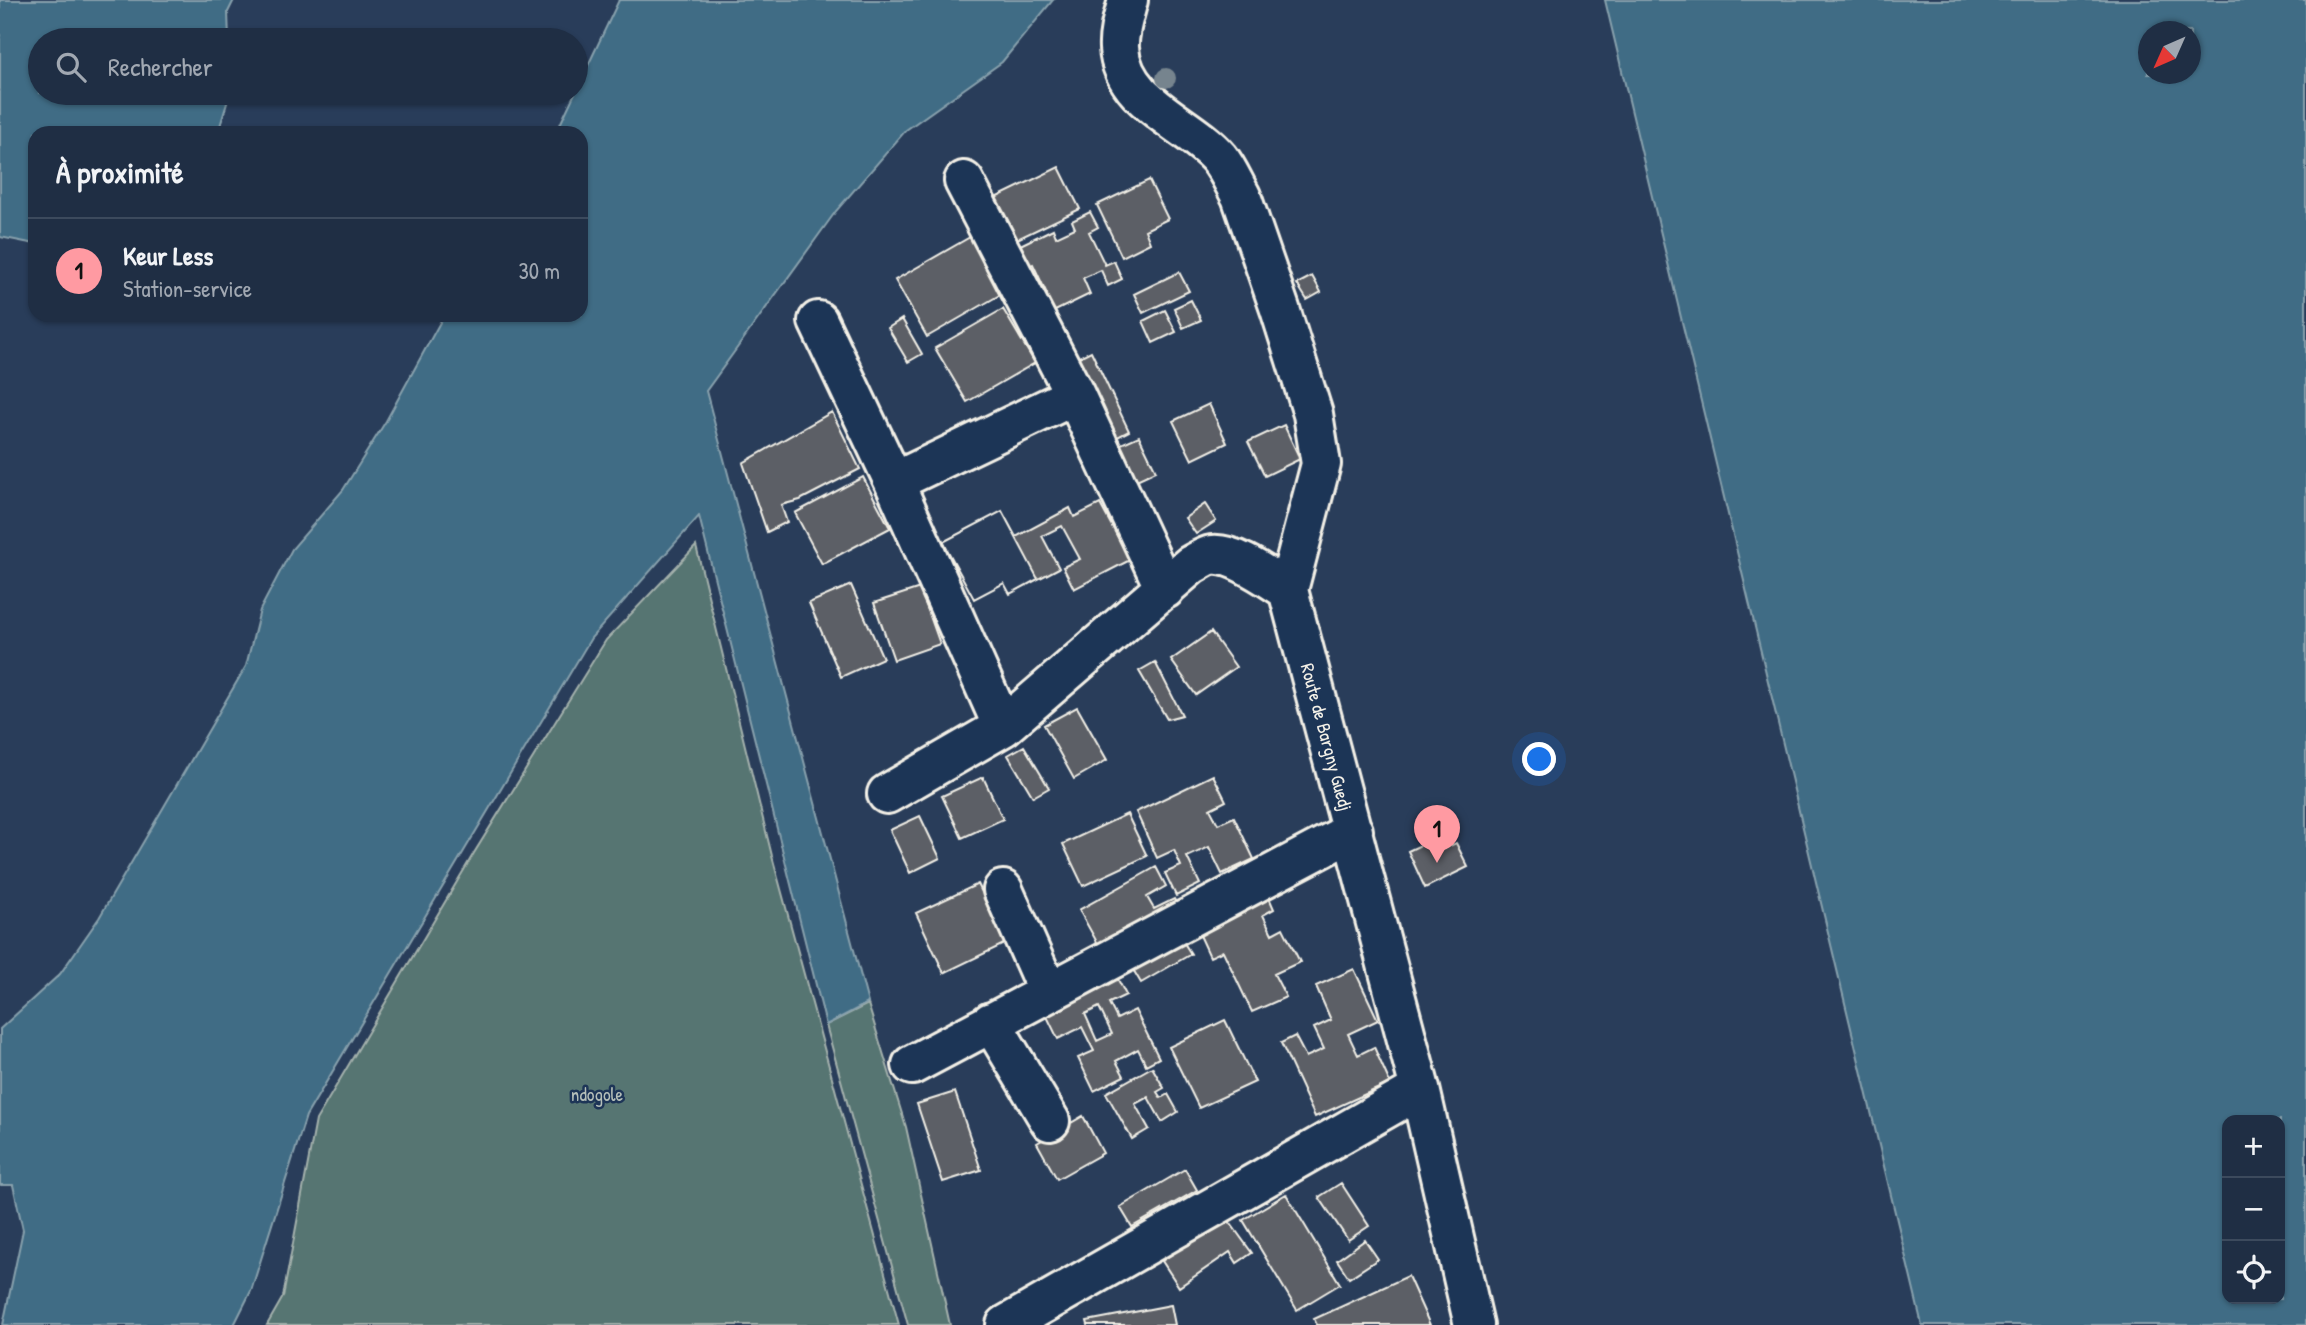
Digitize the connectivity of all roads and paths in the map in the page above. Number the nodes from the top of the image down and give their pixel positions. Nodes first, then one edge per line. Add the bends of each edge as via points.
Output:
1 (1128, 0) edge
2 (964, 181) dead end
3 (818, 321) dead end
4 (1075, 395) junction
5 (894, 482) junction
6 (1165, 589) junction
7 (1288, 590) junction
8 (1003, 727) junction
9 (887, 794) dead end
10 (1353, 831) junction
11 (1003, 890) dead end
12 (1048, 992) junction
13 (991, 1023) junction
14 (912, 1065) dead end
15 (1420, 1088) junction
16 (1050, 1121) dead end
17 (1006, 1325) edge
18 (1474, 1325) edge

1 - 7 street, Route de Bargny Guedj via 1120,30 1124,71 1150,103 1219,158 1241,196 1313,414 1321,464
2 - 4 street
3 - 5 street
4 - 5 street
4 - 6 street
5 - 8 street
6 - 7 street via 1191,565 1212,555 1250,566
6 - 8 street
7 - 10 street, Route de Bargny Guedj
8 - 9 street
10 - 12 street
10 - 15 street, Route de Bargny Guedj
11 - 12 street
12 - 13 street
13 - 14 street
13 - 16 street
15 - 17 street
15 - 18 street, Route de Bargny Guedj

